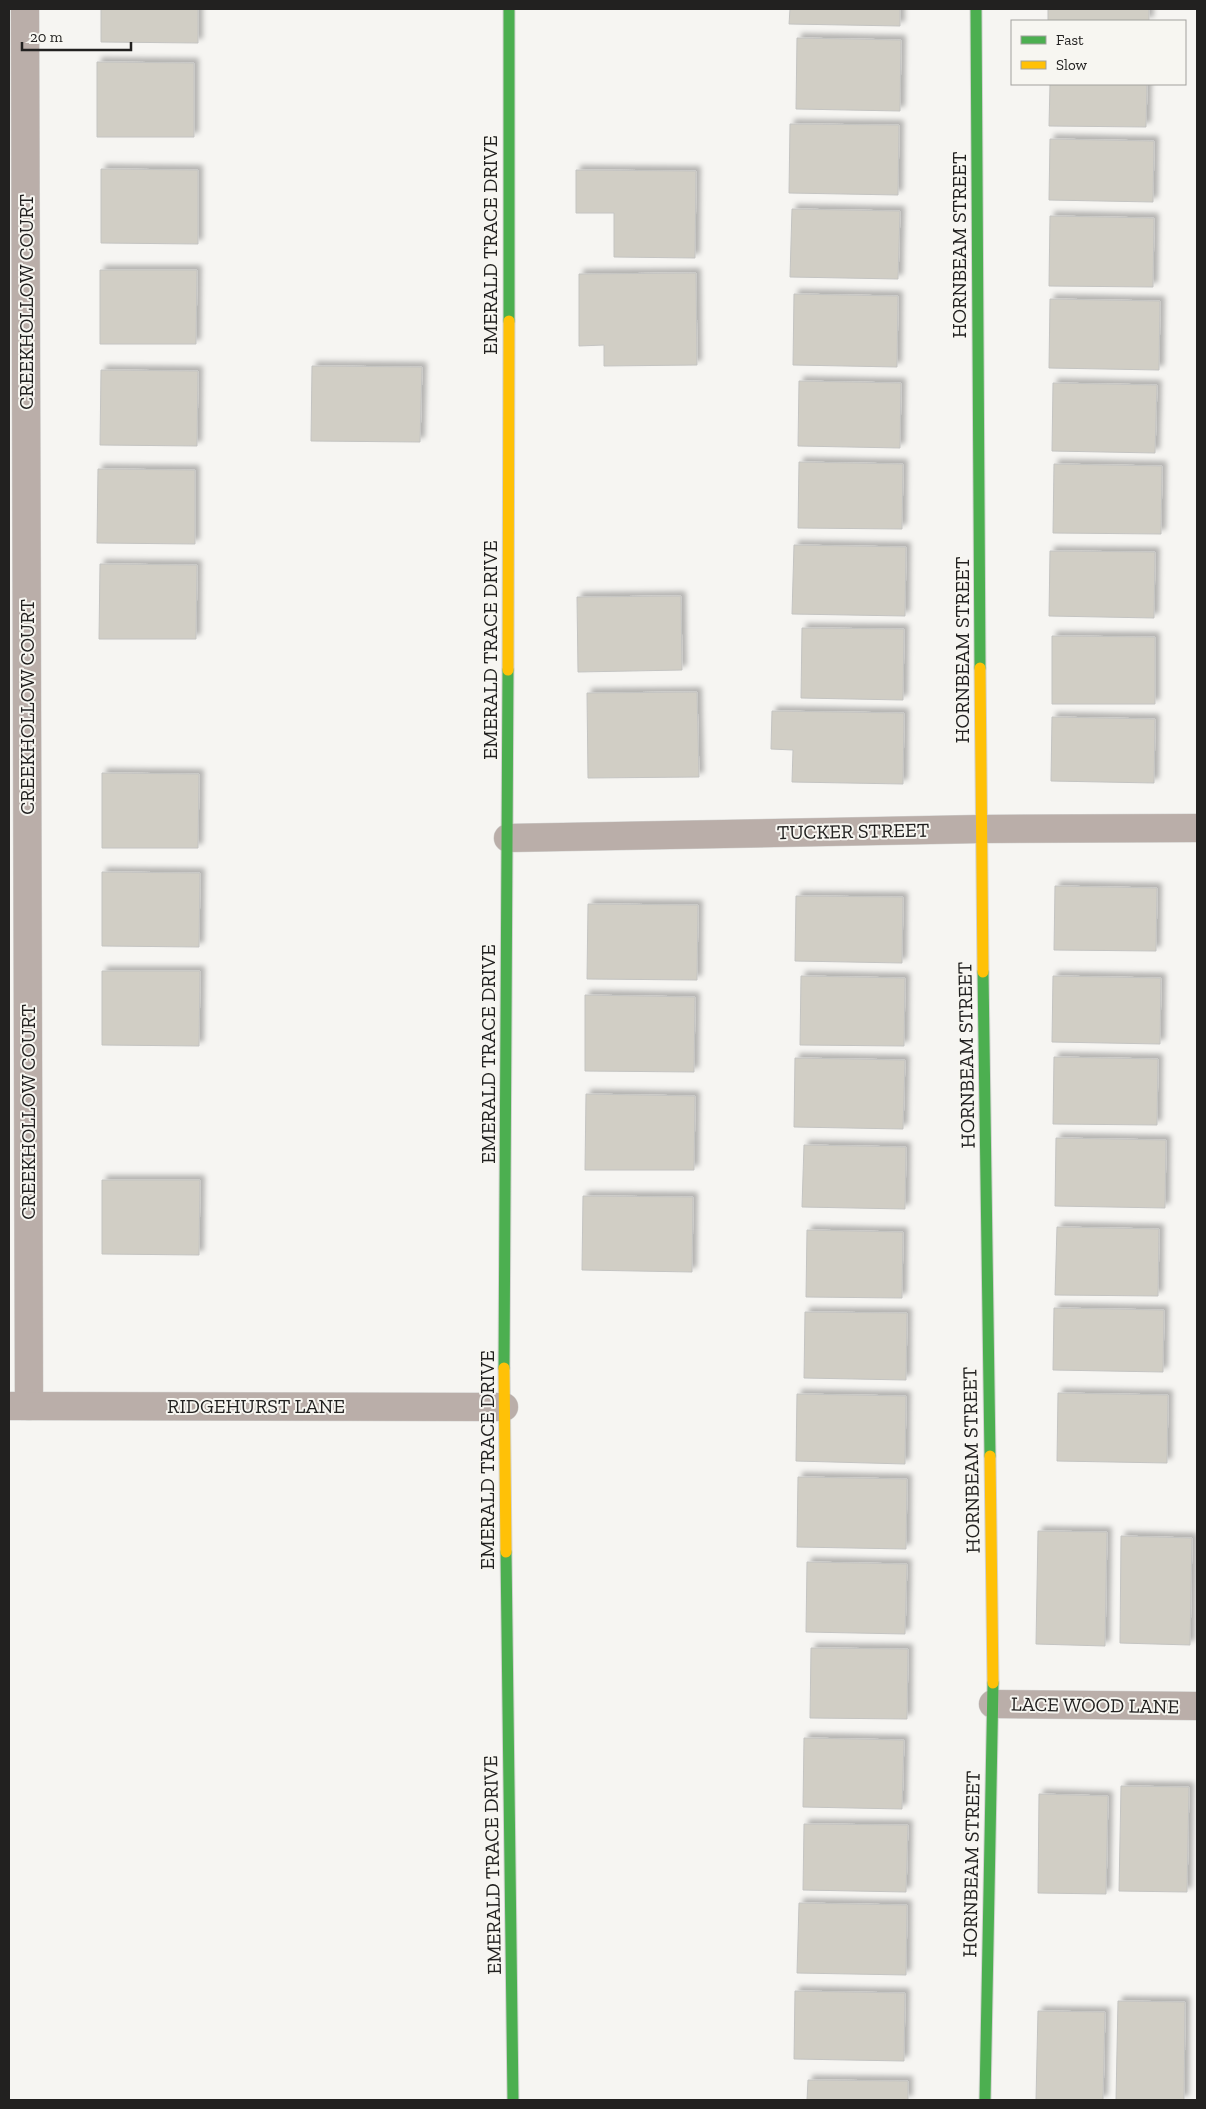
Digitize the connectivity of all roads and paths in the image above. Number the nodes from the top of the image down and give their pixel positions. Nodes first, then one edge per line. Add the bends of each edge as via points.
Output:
1 (25, 9) edge
2 (509, 9) edge
3 (976, 9) edge
4 (1197, 828) edge
5 (981, 829) junction
6 (508, 838) junction
7 (19, 1406) edge
8 (504, 1407) junction
9 (993, 1704) junction
10 (1197, 1706) edge
11 (514, 2100) edge
12 (985, 2100) edge

1 - 7 street, CREEKHOLLOW COURT
2 - 6 street, EMERALD TRACE DRIVE
3 - 5 street, HORNBEAM STREET
4 - 5 street, TUCKER STREET
5 - 6 street, TUCKER STREET
5 - 9 street, HORNBEAM STREET
6 - 8 street, EMERALD TRACE DRIVE
7 - 8 street, RIDGEHURST LANE
8 - 11 street, EMERALD TRACE DRIVE
9 - 10 street, LACE WOOD LANE
9 - 12 street, HORNBEAM STREET

